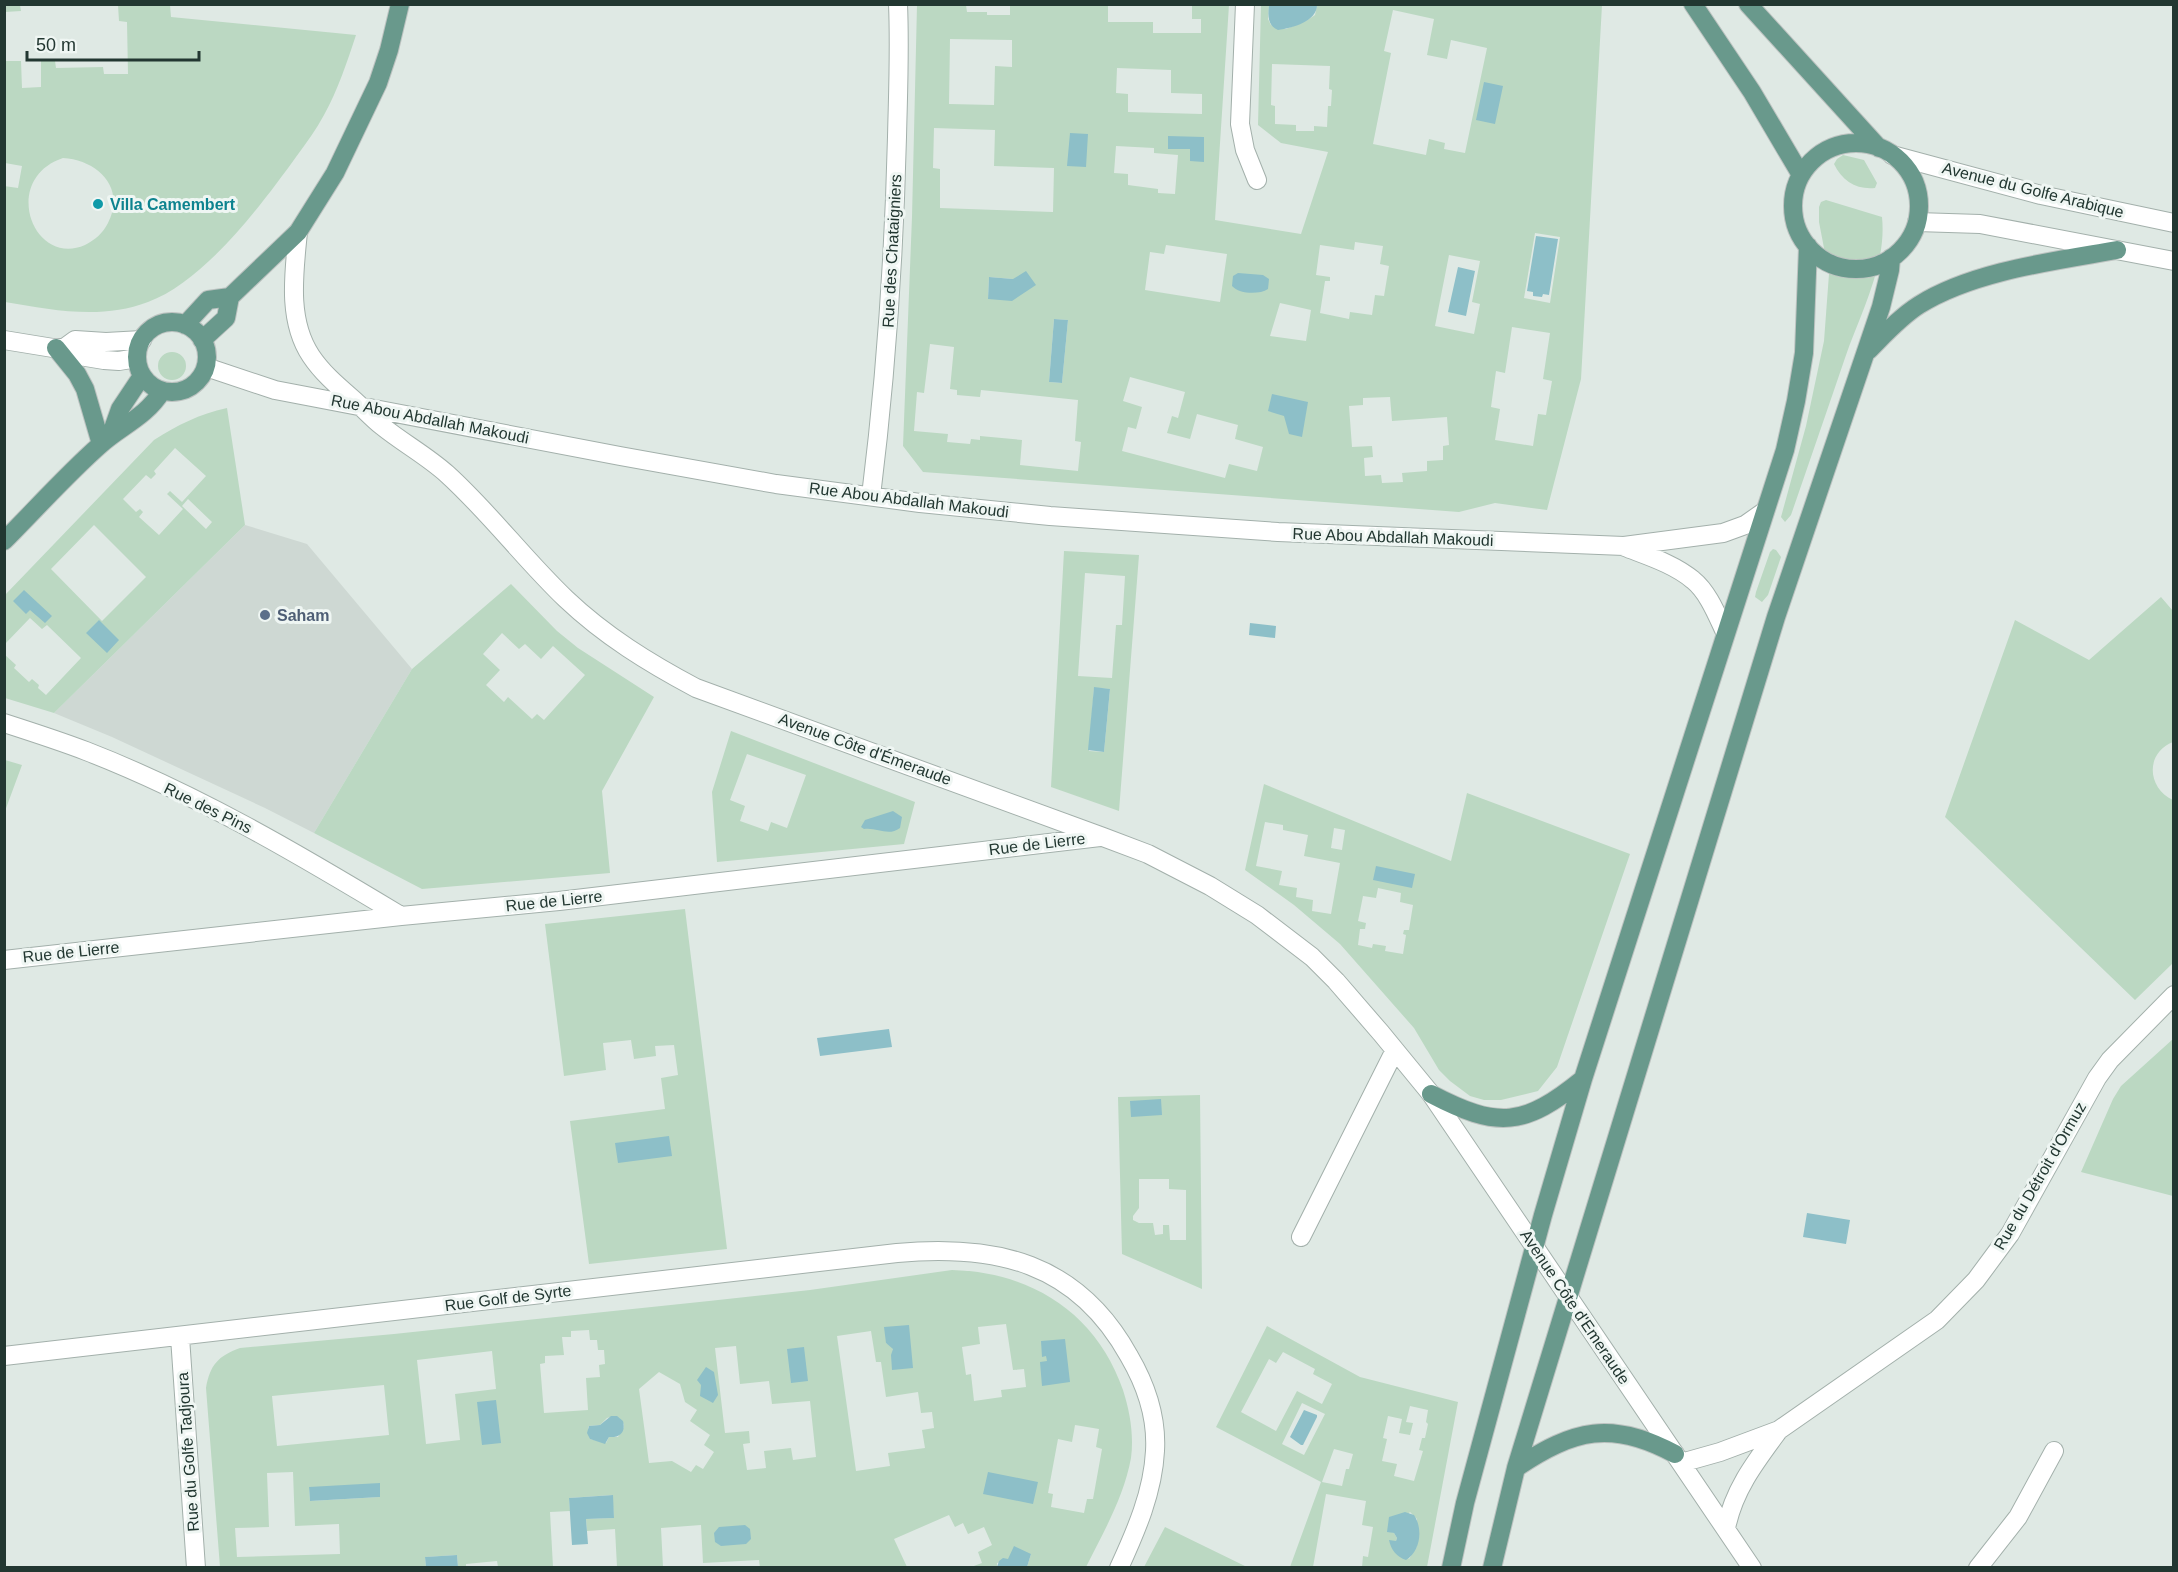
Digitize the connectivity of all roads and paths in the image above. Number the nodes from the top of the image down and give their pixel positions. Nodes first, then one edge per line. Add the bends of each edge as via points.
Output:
1 (400, 4) edge
2 (898, 4) edge
3 (1245, 4) edge
4 (1693, 4) edge
5 (1748, 4) edge
6 (1886, 151) junction
7 (1801, 175) junction
8 (1257, 180) dead end
9 (1917, 222) junction
10 (2174, 223) edge
11 (298, 232) junction
12 (1808, 246) junction
13 (2116, 250) junction
14 (1891, 258) junction
15 (2174, 261) edge
16 (230, 297) junction
17 (185, 325) junction
18 (4, 340) edge
19 (141, 340) junction
20 (202, 340) junction
21 (60, 348) junction
22 (1864, 354) junction
23 (140, 367) junction
24 (206, 367) junction
25 (162, 391) junction
26 (361, 406) junction
27 (105, 441) junction
28 (871, 496) junction
29 (1765, 511) junction
30 (4, 541) edge
31 (1624, 546) junction
32 (1725, 632) junction
33 (4, 723) edge
34 (1103, 837) junction
35 (401, 916) junction
36 (4, 960) edge
37 (2174, 995) edge
38 (1395, 1050) junction
39 (1583, 1079) junction
40 (1431, 1094) junction
41 (1301, 1237) dead end
42 (1534, 1249) junction
43 (1568, 1299) junction
44 (180, 1337) junction
45 (4, 1356) edge
46 (1779, 1430) junction
47 (2055, 1450) dead end
48 (1678, 1458) junction
49 (1516, 1468) junction
50 (1726, 1528) junction
51 (196, 1568) edge
52 (1119, 1568) edge
53 (1451, 1568) edge
54 (1492, 1568) edge
55 (1752, 1568) edge
56 (1978, 1568) edge

1 - 11 main road via 378,83 335,173
2 - 28 street, Rue des Chataigniers via 892,281
3 - 8 street via 1240,124
4 - 7 main road
5 - 6 main road
6 - 7 main road via 1849,143 1821,153
6 - 9 main road via 1904,165 1912,178 1917,192
6 - 10 street, Avenue du Golfe Arabique via 2041,195
7 - 12 main road via 1793,204 1800,234
9 - 13 street via 1980,224
9 - 14 main road via 1907,242
11 - 16 main road
11 - 26 street, Avenue Côte d'Émeraude via 294,297 299,332 328,378
12 - 14 main road via 1826,260 1848,268 1870,266
12 - 29 main road via 1804,353 1798,392
13 - 15 street
13 - 22 main road via 2004,272 1950,290 1919,305
14 - 22 main road via 1881,307
16 - 17 main road via 208,300
16 - 20 main road via 226,318
17 - 19 main road via 165,323
17 - 20 main road
18 - 21 street
19 - 21 street via 75,340
19 - 23 main road
20 - 24 main road via 207,351
21 - 23 street via 80,356
21 - 27 main road via 85,389
22 - 43 main road via 1776,617
23 - 25 main road via 147,383
23 - 27 main road
24 - 25 main road via 202,377 184,391
24 - 26 street, Rue Abou Abdallah Makoudi via 275,390
25 - 27 main road via 142,415
26 - 28 street, Rue Abou Abdallah Makoudi via 776,484
26 - 34 street, Avenue Côte d'Émeraude via 460,486 585,616 645,660 696,688
27 - 30 main road
28 - 31 street, Rue Abou Abdallah Makoudi via 1109,521
29 - 31 street, Rue Abou Abdallah Makoudi via 1745,525 1723,533
29 - 32 main road
31 - 32 street, Rue Abou Abdallah Makoudi via 1694,580
32 - 39 main road
33 - 35 street, Rue des Pins via 88,752 189,798 294,852
34 - 35 street, Rue de Lierre
34 - 38 street, Avenue Côte d'Émeraude via 1183,871 1282,932 1336,981
35 - 36 street, Rue de Lierre
37 - 46 street, Rue du Détroit d'Ormuz via 2097,1078 2010,1234 1957,1302 1917,1336
38 - 40 street, Avenue Côte d'Emeraude
38 - 41 street
39 - 40 main road via 1542,1109 1515,1117 1481,1116
39 - 42 main road
40 - 42 street, Avenue Côte d'Emeraude
42 - 43 street, Avenue Côte d'Emeraude
42 - 53 main road
43 - 48 street, Avenue Côte d'Emeraude
43 - 49 main road
44 - 45 street, Rue Golf de Syrte
44 - 51 street, Rue du Golfe Tadjoura
44 - 52 street, Rue Golf de Syrte via 897,1253 951,1250 1012,1258 1060,1279 1096,1311 1121,1342 1147,1394 1154,1427 1154,1466 1143,1512
46 - 48 street, Rue du Détroit d'Ormuz via 1720,1452
46 - 50 street, Rue du Détroit d'Ormuz via 1744,1479
47 - 56 street via 2018,1517
48 - 49 main road via 1640,1439 1595,1433 1556,1443
48 - 50 street, Avenue Côte d'Emeraude
49 - 54 main road
50 - 55 street, Avenue Côte d'Emeraude

